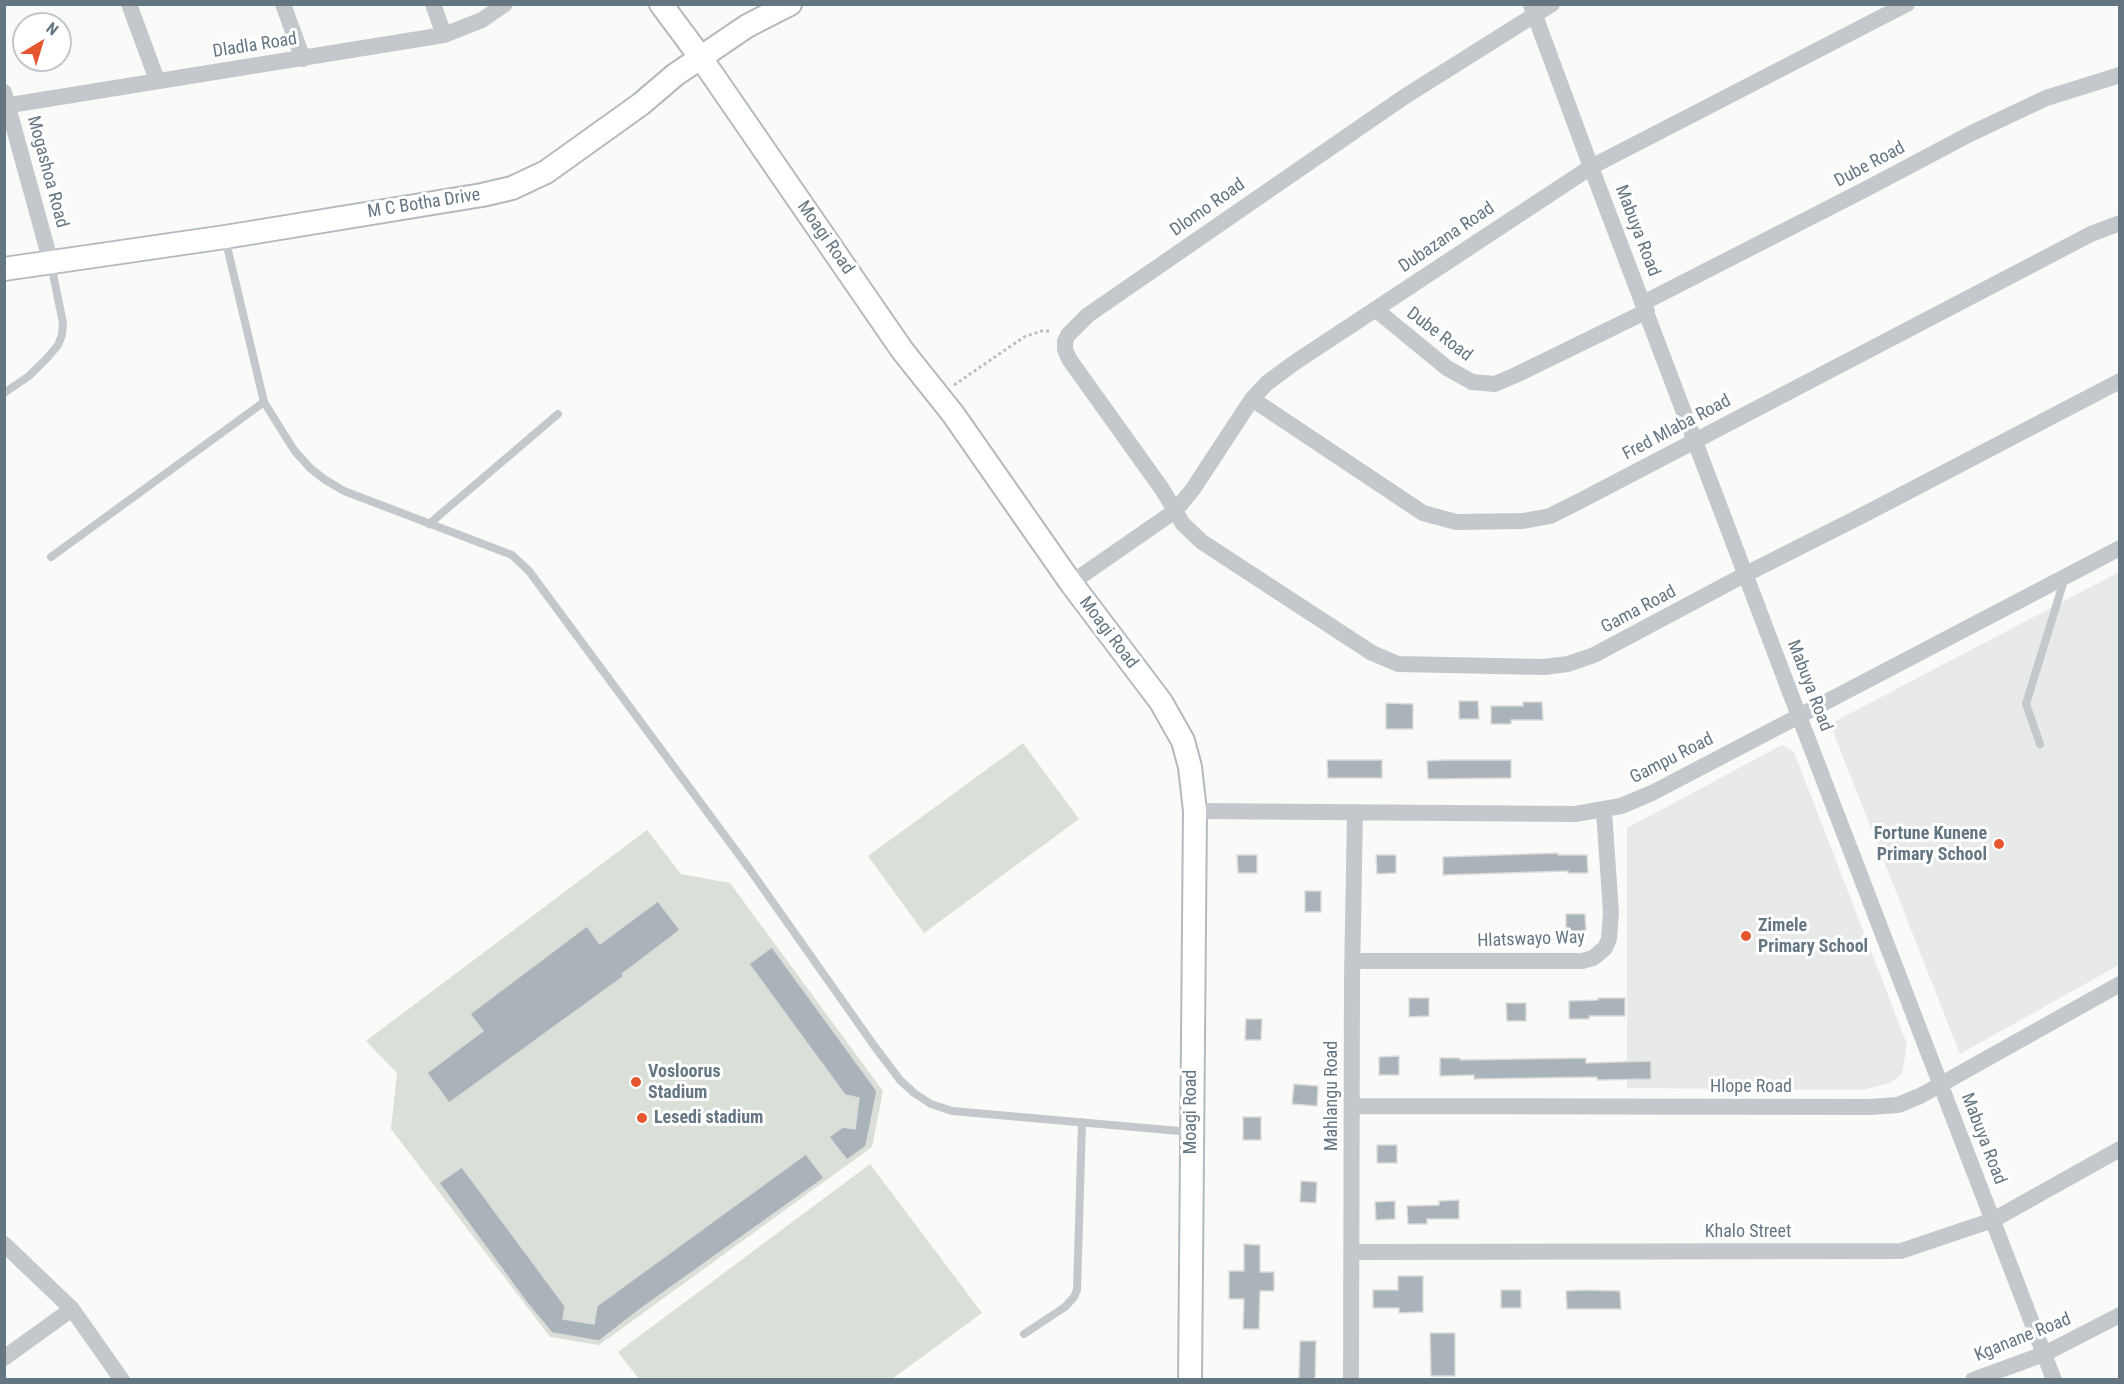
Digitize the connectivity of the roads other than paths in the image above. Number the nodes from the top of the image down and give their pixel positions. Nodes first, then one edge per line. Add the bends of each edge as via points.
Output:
1 (129, 4) edge
2 (283, 4) edge
3 (433, 4) edge
4 (506, 4) edge
5 (661, 4) edge
6 (790, 4) edge
7 (1552, 4) edge
8 (1907, 4) edge
9 (1533, 9) edge
10 (444, 35) junction
11 (701, 58) junction
12 (303, 59) junction
13 (2120, 75) edge
14 (157, 80) junction
15 (6, 101) edge
16 (1591, 167) junction
17 (2120, 223) edge
18 (225, 237) junction
19 (51, 263) junction
20 (4, 269) edge
21 (1645, 307) junction
22 (1375, 309) junction
23 (2120, 381) edge
24 (4, 393) edge
25 (1252, 399) junction
26 (264, 402) junction
27 (558, 414) dead end
28 (1696, 440) junction
29 (1175, 511) junction
30 (429, 524) junction
31 (2120, 548) edge
32 (51, 557) dead end
33 (1746, 574) junction
34 (2065, 576) junction
35 (1071, 583) junction
36 (1799, 716) junction
37 (2040, 744) dead end
38 (1604, 811) junction
39 (1195, 812) junction
40 (1355, 812) junction
41 (1352, 961) junction
42 (2120, 984) edge
43 (1941, 1084) junction
44 (1352, 1106) junction
45 (1082, 1122) junction
46 (1191, 1132) junction
47 (2120, 1149) edge
48 (1993, 1220) junction
49 (4, 1244) edge
50 (1352, 1252) junction
51 (72, 1309) junction
52 (2120, 1315) edge
53 (1024, 1334) dead end
54 (2044, 1354) junction
55 (4, 1358) edge
56 (122, 1380) edge
57 (1190, 1380) edge
58 (1351, 1380) edge
59 (1972, 1380) edge
60 (2054, 1380) edge

1 - 14 street
2 - 12 street
3 - 10 street
4 - 10 street, Dladla Road via 482,20
5 - 11 street, Moagi Road
6 - 11 street, M C Botha Drive via 747,26
7 - 9 street, Dlomo Road
8 - 16 street, Dubazana Road
9 - 16 street, Mabuya Road
9 - 29 street, Dlomo Road via 1073,329 1065,341 1069,359
10 - 12 street, Dladla Road
11 - 18 street, M C Botha Drive via 527,182 482,195
11 - 35 street, Moagi Road via 902,350 953,414
12 - 14 street, Dladla Road
13 - 21 street, Dube Road via 2066,90 1970,134
14 - 15 street, Dladla Road
15 - 19 street, Mogashoa Road
16 - 21 street, Mabuya Road
16 - 22 street, Dubazana Road
17 - 28 street, Fred Mlaba Road via 2091,234
18 - 19 street, M C Botha Drive
18 - 26 lane
19 - 20 street, M C Botha Drive
19 - 24 lane via 62,335 53,351 29,376
21 - 22 street, Dube Road via 1494,384 1472,382 1447,368
21 - 28 street, Mabuya Road
22 - 25 street, Dubazana Road via 1272,379
23 - 33 street, Gama Road
25 - 28 street, Fred Mlaba Road via 1423,513 1456,522 1523,521 1550,516
25 - 29 street, Dubazana Road
26 - 30 lane via 294,450 324,479 344,491
26 - 32 lane
27 - 30 lane
28 - 33 street, Mabuya Road
29 - 33 street, Gama Road via 1202,542 1372,653 1408,666 1544,666 1575,662 1605,650
29 - 35 street, Dubazana Road
30 - 45 lane via 512,555 529,571 748,867 875,1047 914,1093 952,1111
31 - 34 street, Gampu Road
33 - 36 street, Mabuya Road
34 - 36 street, Gampu Road
34 - 37 lane via 2026,704
35 - 39 street, Moagi Road via 1161,702 1179,732 1190,767
36 - 38 street, Gampu Road via 1652,793
36 - 43 street, Mabuya Road
38 - 40 street, Gampu Road
38 - 41 street, Hlatswayo Way via 1611,913 1609,939 1593,958
39 - 40 street, Gampu Road
39 - 46 street, Moagi Road
40 - 41 street, Mahlangu Road
41 - 44 street, Mahlangu Road
42 - 43 street, Hlope Road
43 - 44 street, Hlope Road via 1909,1101 1887,1107
43 - 48 street, Mabuya Road
44 - 50 street, Mahlangu Road
45 - 46 lane
45 - 53 lane via 1077,1290 1065,1307
46 - 57 street, Moagi Road
47 - 48 street, Khalo Street
48 - 50 street, Khalo Street via 1893,1251
48 - 54 street, Mabuya Road
49 - 51 street
50 - 58 street, Mahlangu Road
51 - 55 street
51 - 56 street
52 - 54 street, Kganane Road
54 - 59 street, Kganane Road
54 - 60 street, Mabuya Road

